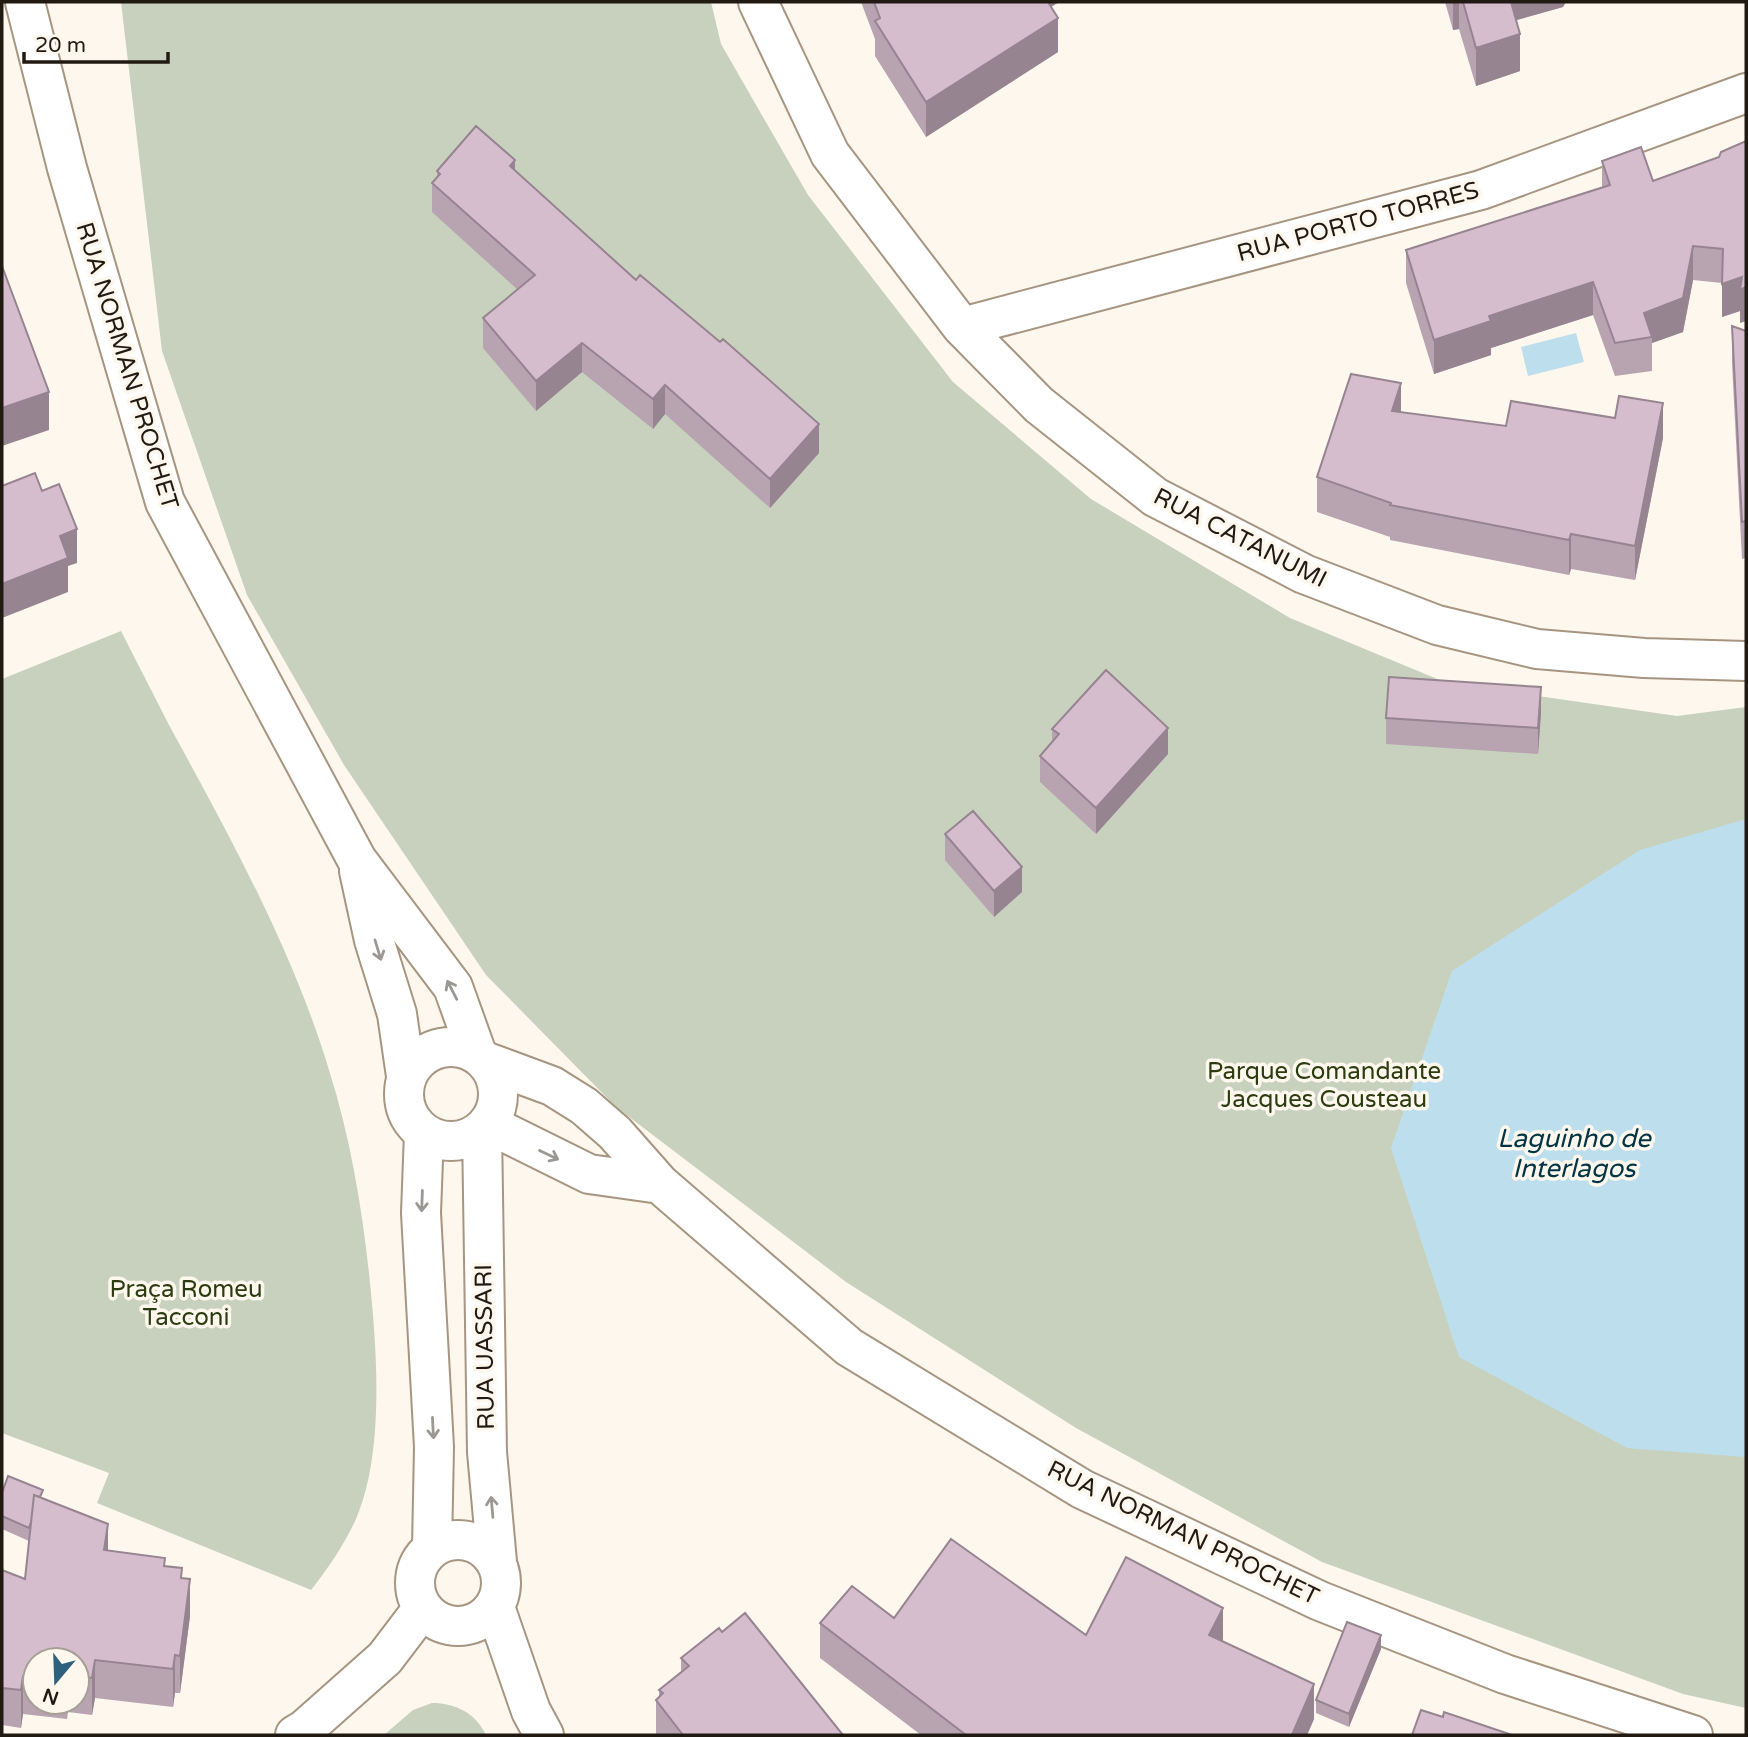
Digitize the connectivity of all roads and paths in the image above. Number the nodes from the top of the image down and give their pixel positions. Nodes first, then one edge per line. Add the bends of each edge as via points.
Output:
1 (758, 2) edge
2 (24, 3) edge
3 (1746, 93) edge
4 (962, 327) junction
5 (1746, 661) edge
6 (357, 860) junction
7 (482, 1058) junction
8 (406, 1076) junction
9 (485, 1127) junction
10 (424, 1133) junction
11 (660, 1184) junction
12 (432, 1548) junction
13 (497, 1562) junction
14 (495, 1606) junction
15 (423, 1608) junction
16 (295, 1735) edge
17 (544, 1735) edge
18 (1693, 1735) edge

1 - 4 street, RUA CATANUMI via 830,154
2 - 6 street, RUA NORMAN PROCHET via 165,502
3 - 4 street, RUA PORTO TORRES via 1481,190
4 - 5 street, RUA CATANUMI via 1039,405 1155,497 1304,574 1437,625 1537,649 1644,659
7 -> 6 street, RUA NORMAN PROCHET via 453,987
6 -> 8 street, RUA NORMAN PROCHET via 374,940 397,1014
7 - 8 street via 457,1047 436,1048 418,1059
7 - 9 street via 498,1082 498,1105
7 - 11 street, RUA NORMAN PROCHET via 552,1086 584,1106
8 - 10 street via 404,1097 410,1118
9 - 10 street via 464,1140 444,1142
9 -> 11 street via 589,1174
13 -> 9 street, RUA UASSARI via 487,1452
10 -> 12 street via 421,1213 434,1447
11 - 18 street, RUA NORMAN PROCHET via 849,1347 1083,1489 1320,1601 1505,1674
12 - 13 street via 455,1539 479,1545
12 - 15 street via 418,1566 415,1587
13 - 14 street via 502,1584
14 - 15 street via 479,1621 459,1626 438,1621
14 - 17 street via 531,1711
15 - 16 street via 385,1658

